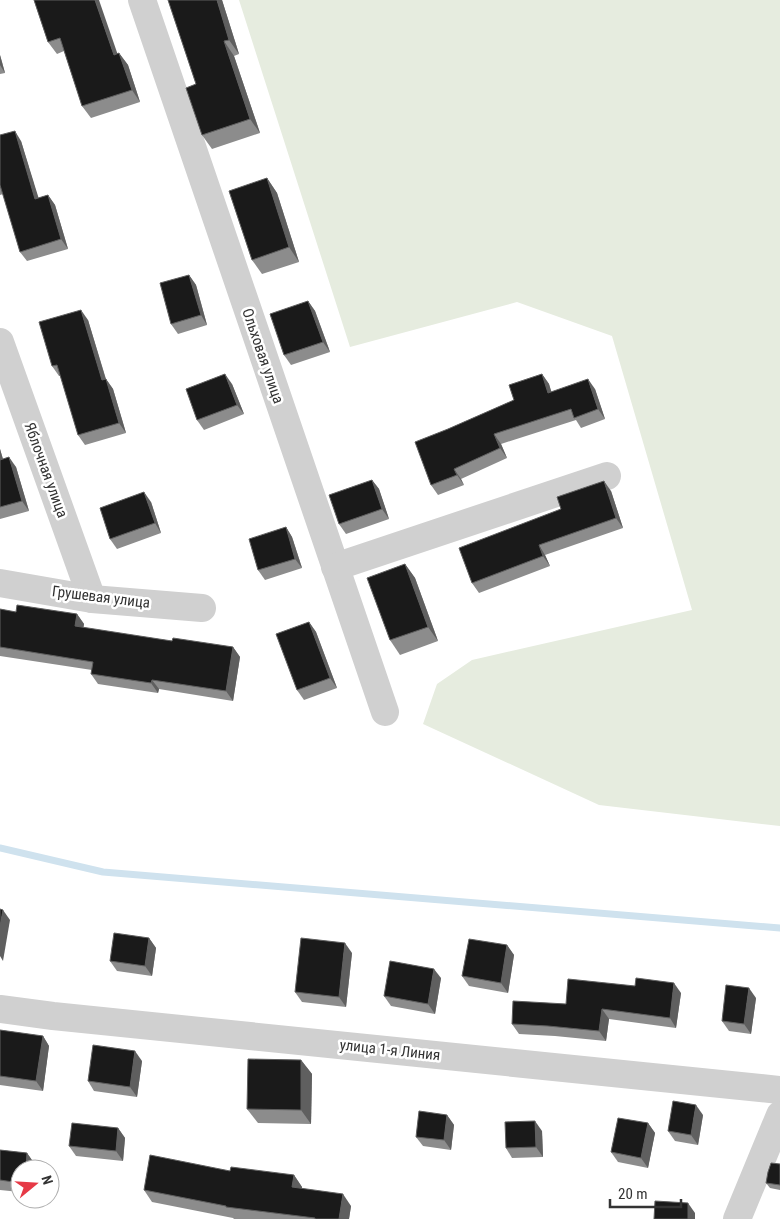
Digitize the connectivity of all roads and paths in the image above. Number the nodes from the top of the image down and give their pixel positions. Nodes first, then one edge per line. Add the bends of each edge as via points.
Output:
1 (142, 0) edge
2 (0, 342) edge
3 (607, 476) dead end
4 (335, 567) junction
5 (0, 583) edge
6 (92, 599) junction
7 (202, 608) dead end
8 (385, 712) dead end
9 (0, 1009) edge
10 (780, 1090) edge
11 (780, 1115) edge
12 (737, 1219) edge

1 - 4 street, Ольховая улица
2 - 6 street, Яблочная улица
3 - 4 street
4 - 8 street, Ольховая улица
5 - 6 street, Грушевая улица
6 - 7 street, Грушевая улица
9 - 10 street, улица 1-я Линия
11 - 12 street

